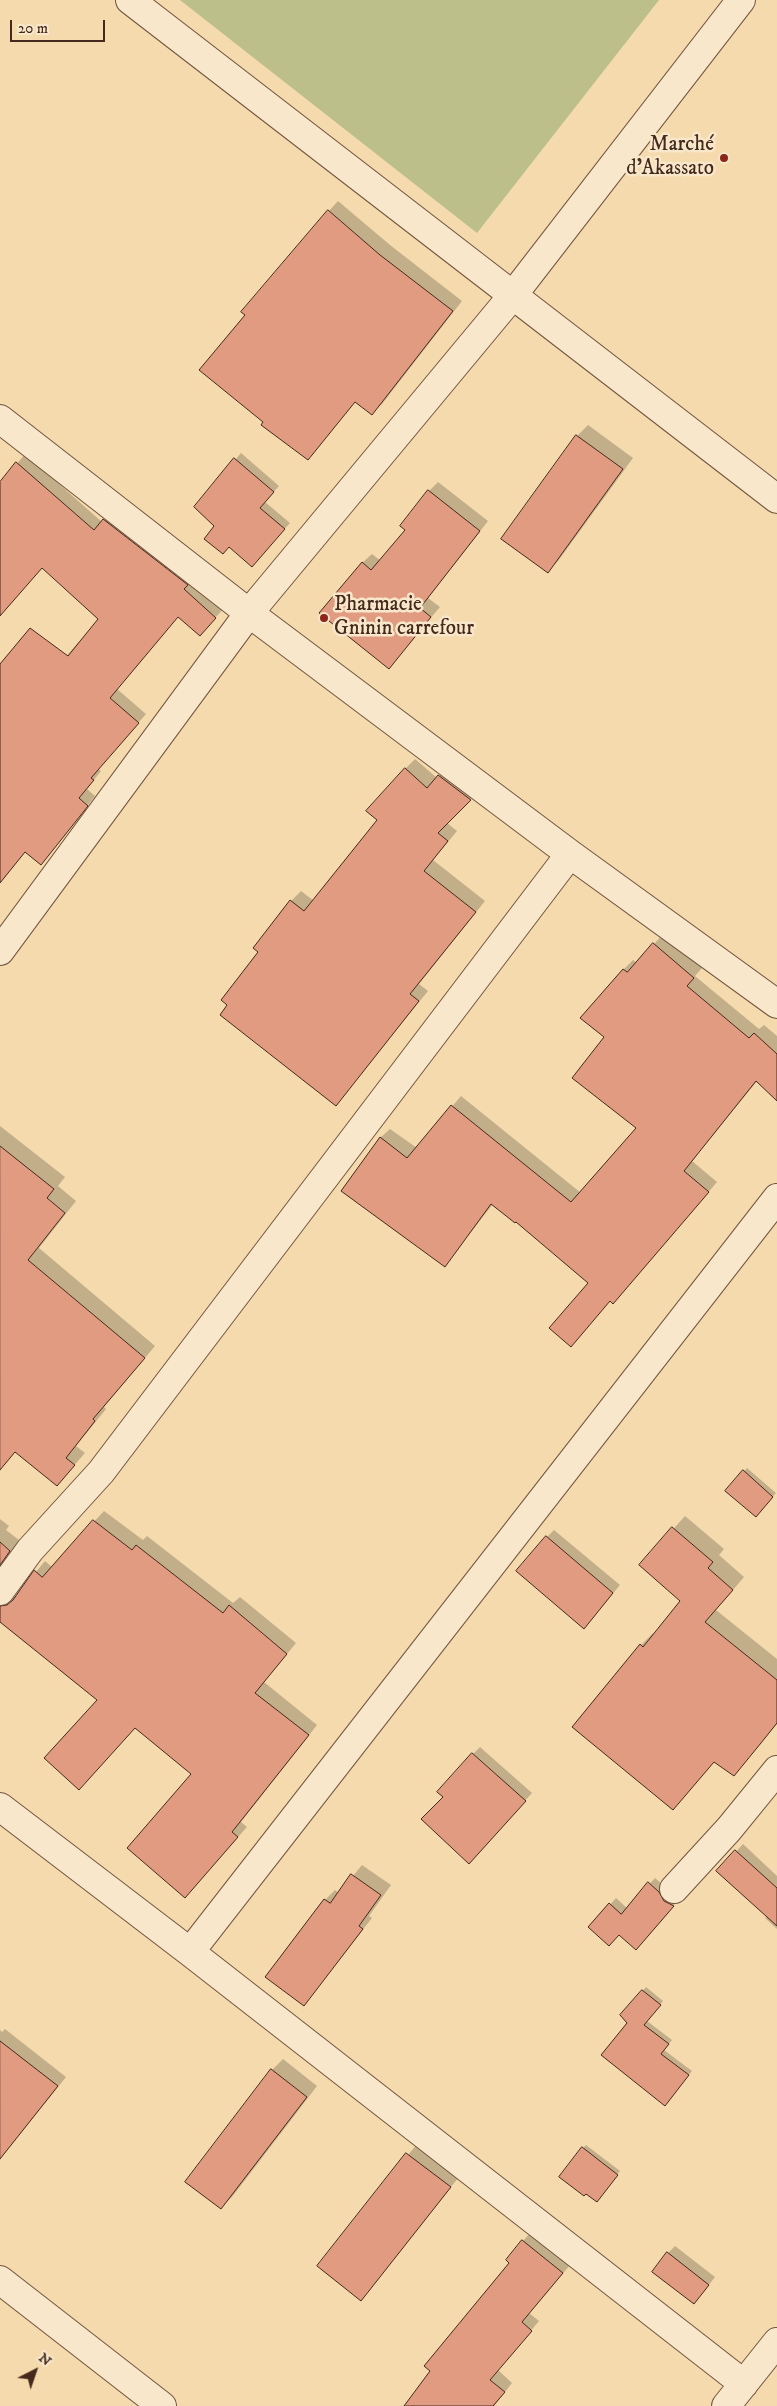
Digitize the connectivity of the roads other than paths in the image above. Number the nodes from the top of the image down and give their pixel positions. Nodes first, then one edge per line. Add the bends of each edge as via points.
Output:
1 (130, 0) edge
2 (741, 0) edge
3 (512, 295) junction
4 (0, 418) edge
5 (777, 499) edge
6 (249, 614) junction
7 (570, 854) junction
8 (0, 951) edge
9 (777, 1004) edge
10 (777, 1198) edge
11 (0, 1591) edge
12 (777, 1770) edge
13 (0, 1808) edge
14 (674, 1889) dead end
15 (190, 1952) junction
16 (0, 2280) edge
17 (777, 2342) edge
18 (744, 2384) junction
19 (162, 2406) edge
20 (726, 2406) edge

1 - 3 street
2 - 3 street
3 - 5 street
3 - 6 street
4 - 6 street
6 - 7 street
6 - 8 street
7 - 9 street
7 - 11 street via 101,1472 30,1550
10 - 15 street
12 - 14 street
13 - 15 street
15 - 18 street
16 - 19 street
17 - 18 street
18 - 20 street

